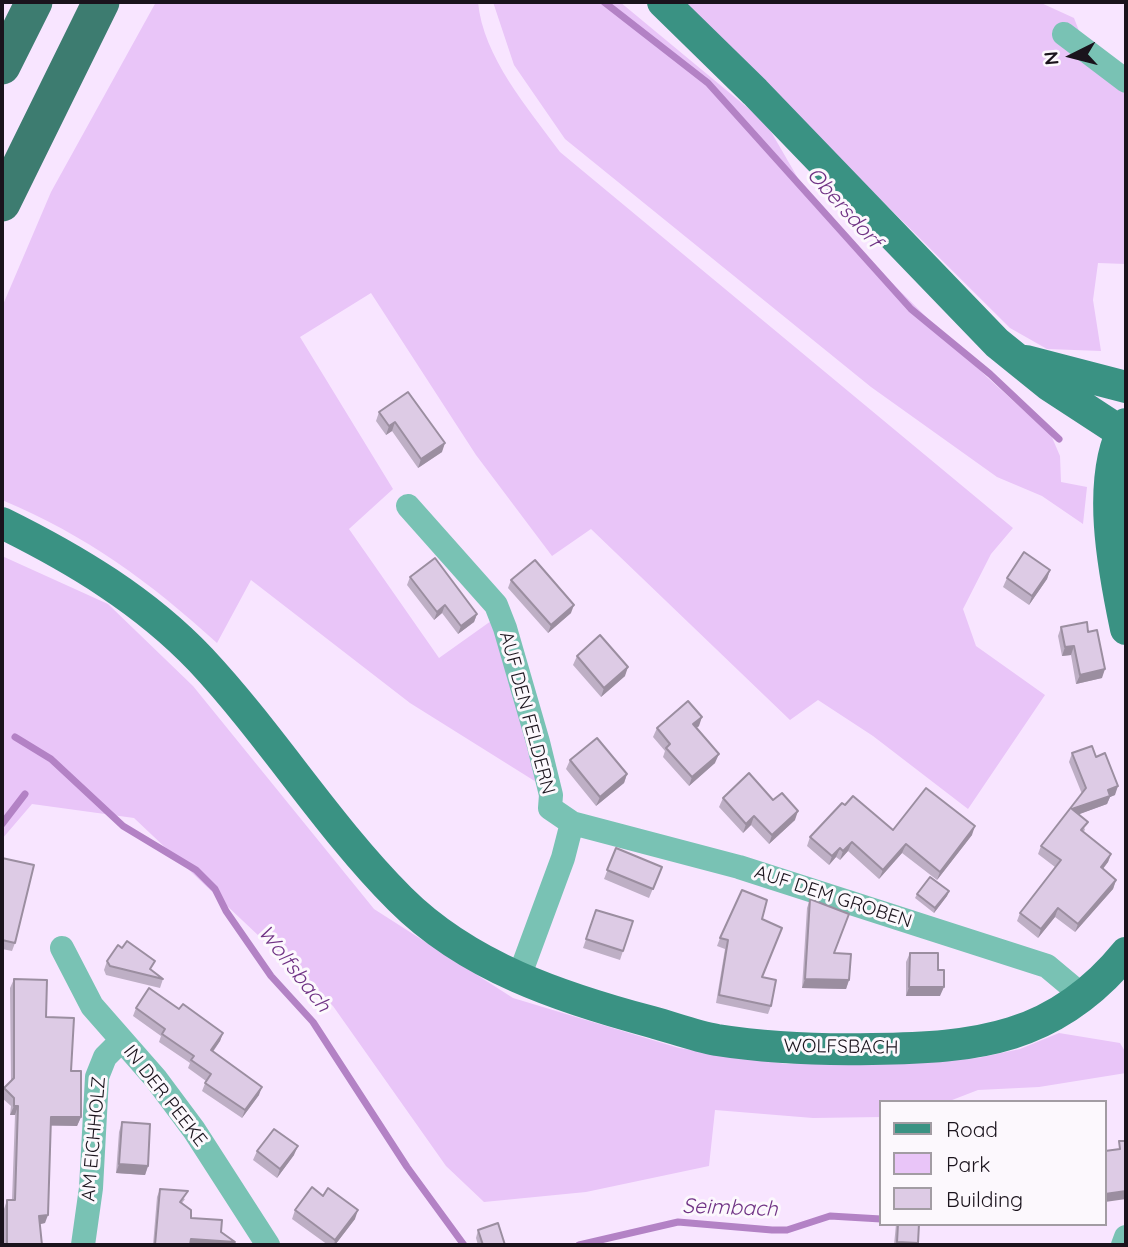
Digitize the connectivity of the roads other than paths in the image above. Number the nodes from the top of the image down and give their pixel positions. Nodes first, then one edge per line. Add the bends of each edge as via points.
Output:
1 (34, 2) edge
2 (101, 2) edge
3 (663, 2) edge
4 (1064, 34) dead end
5 (2, 66) edge
6 (1126, 81) edge
7 (2, 203) edge
8 (1016, 358) junction
9 (1126, 387) edge
10 (1124, 428) edge
11 (408, 506) dead end
12 (2, 523) edge
13 (1126, 629) edge
14 (572, 823) junction
15 (62, 948) dead end
16 (1126, 953) edge
17 (519, 978) junction
18 (1084, 997) junction
19 (121, 1041) junction
20 (1126, 1237) edge
21 (264, 1244) edge
22 (83, 1245) edge
23 (1123, 1245) edge

1 - 5 highway
2 - 7 highway
3 - 8 main road
4 - 6 street
8 - 9 main road
8 - 10 main road via 1049,385
10 - 13 main road via 1112,466 1110,494
11 - 14 street, AUF DEN FELDERN via 495,605 538,742 550,808
12 - 17 main road, WOLFSBACH via 140,604 200,659 400,899 461,947
14 - 17 street
14 - 18 street, AUF DEM GROBEN via 738,867 1047,966
15 - 19 street, IN DER PEEKE via 92,1006
16 - 18 main road, WOLFSBACH
17 - 18 main road, WOLFSBACH via 594,1007 715,1040 795,1048 910,1049 991,1040 1040,1025
19 - 21 street, IN DER PEEKE via 194,1130
19 - 22 street, AM EICHHOLZ via 104,1057 97,1077
20 - 23 street

